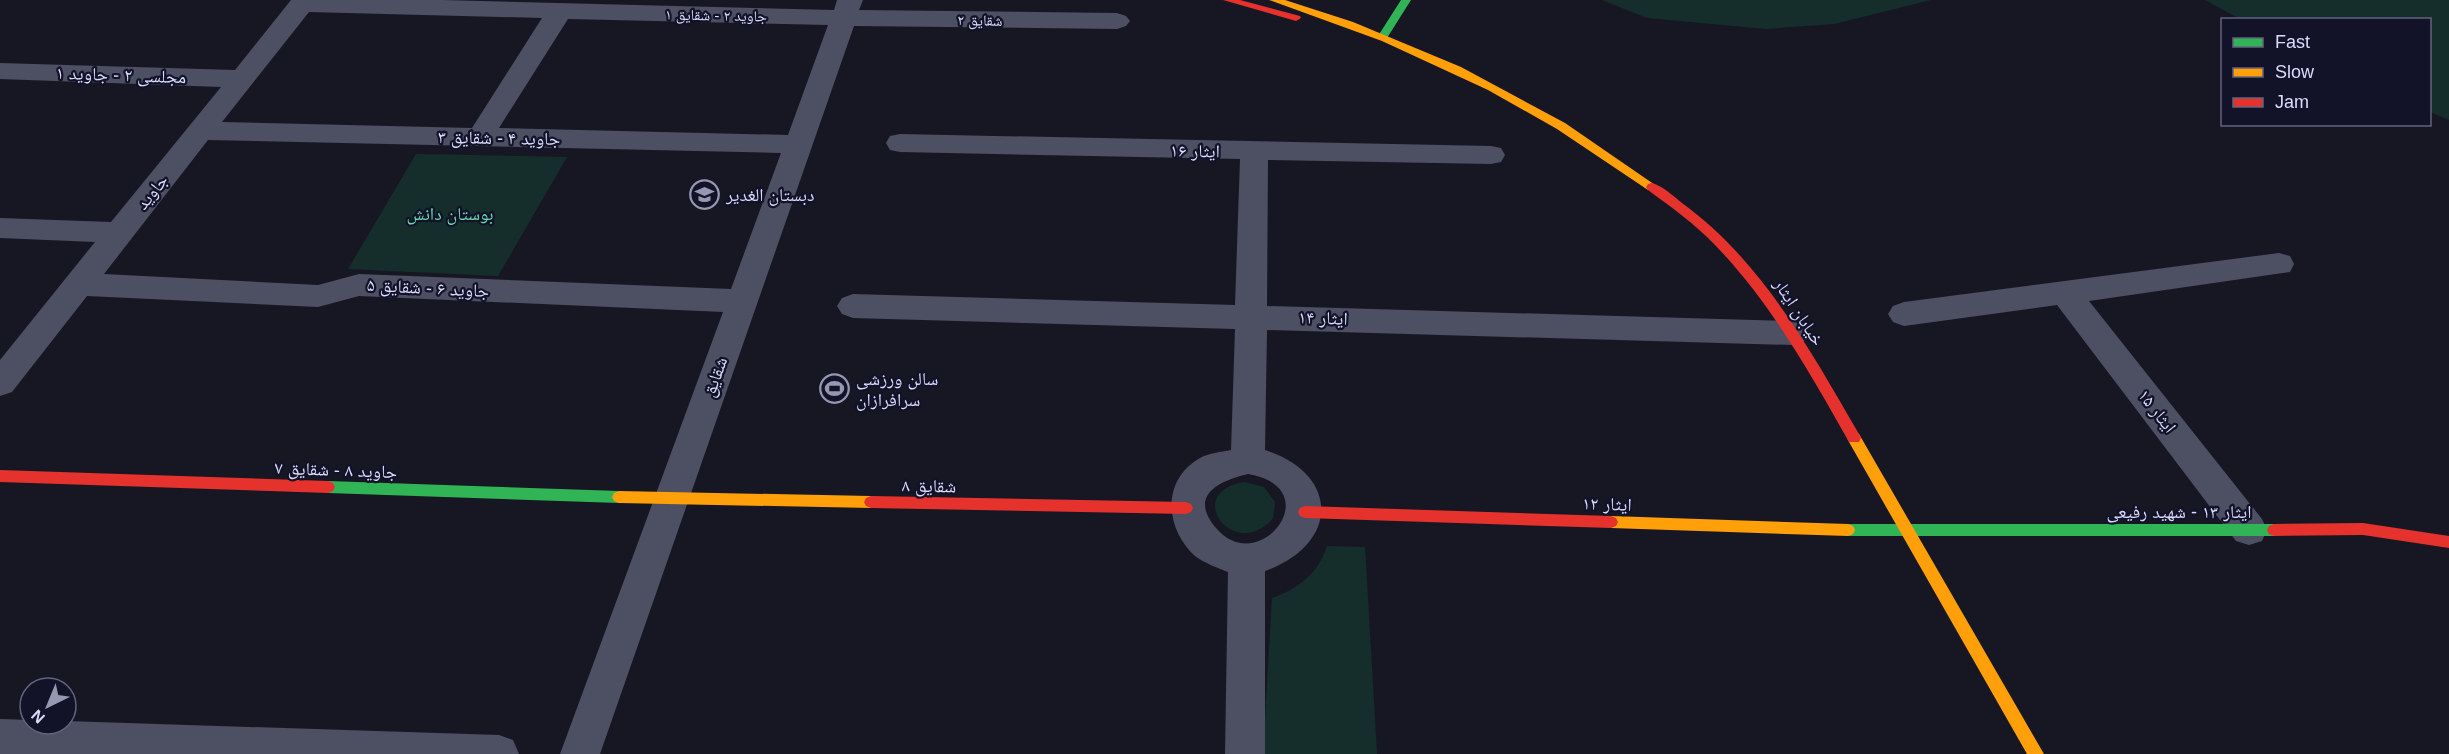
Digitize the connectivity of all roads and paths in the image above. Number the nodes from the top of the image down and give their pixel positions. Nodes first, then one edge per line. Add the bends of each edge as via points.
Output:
1 (1228, 0) edge
2 (1274, 0) edge
3 (1406, 0) edge
4 (303, 2) edge
5 (847, 9) edge
6 (559, 12) junction
7 (1117, 21) dead end
8 (1383, 36) junction
9 (0, 71) edge
10 (242, 79) junction
11 (200, 131) junction
12 (480, 137) junction
13 (797, 144) junction
14 (900, 144) dead end
15 (1254, 152) junction
16 (1491, 155) dead end
17 (0, 228) edge
18 (120, 232) junction
19 (2279, 264) dead end
20 (79, 284) junction
21 (2064, 293) junction
22 (742, 301) junction
23 (853, 306) dead end
24 (1904, 314) dead end
25 (1249, 316) junction
26 (1793, 333) junction
27 (0, 383) edge
28 (1248, 460) junction
29 (0, 476) edge
30 (671, 499) junction
31 (1186, 508) junction
32 (1305, 512) junction
33 (2249, 530) junction
34 (1908, 532) junction
35 (2449, 542) edge
36 (1247, 558) junction
37 (0, 738) edge
38 (499, 754) edge
39 (580, 754) edge
40 (1245, 754) edge
41 (2036, 754) edge

1 - 8 street
2 - 8 street
3 - 8 street
4 - 6 street, جاوید ۲ - شقایق ۱
4 - 10 street, جاوید
5 - 6 street, جاوید ۲ - شقایق ۱
5 - 7 street, شقایق ۲
5 - 13 street, شقایق
6 - 12 street
8 - 26 street, خیابان ایثار via 1541,113 1612,157 1692,215 1749,270
9 - 10 street, مجلسی ۲ - جاوید ۱
10 - 11 street, جاوید
11 - 12 street, جاوید ۴ - شقایق ۳
11 - 18 street, جاوید
12 - 13 street, جاوید ۴ - شقایق ۳
13 - 22 street, شقایق
14 - 15 street, ایثار ۱۶
15 - 16 street, ایثار ۱۶
15 - 25 street
17 - 18 street
18 - 20 street, جاوید
19 - 21 street
20 - 22 street, جاوید ۶ - شقایق ۵ via 318,296 359,285
20 - 27 street, جاوید
21 - 24 street
21 - 33 street, ایثار ۱۵
22 - 30 street, شقایق
23 - 25 street, ایثار ۱۴
25 - 26 street, ایثار ۱۴
25 - 28 street
26 - 34 street, خیابان ایثار
28 - 31 street via 1233,461 1205,472 1189,495
28 - 32 street via 1282,471 1295,482
29 - 30 street, جاوید ۸ - شقایق ۷
30 - 31 street, شقایق ۸
30 - 39 street, شقایق
31 - 36 street via 1189,524 1198,538 1228,556
32 - 34 street, ایثار ۱۲
32 - 36 street via 1293,539 1265,556
33 - 34 street, ایثار ۱۳ - شهید رفیعی
33 - 35 street, ایثار ۱۳ - شهید رفیعی via 2363,529
34 - 41 street, خیابان ایثار
36 - 40 street
37 - 38 street

